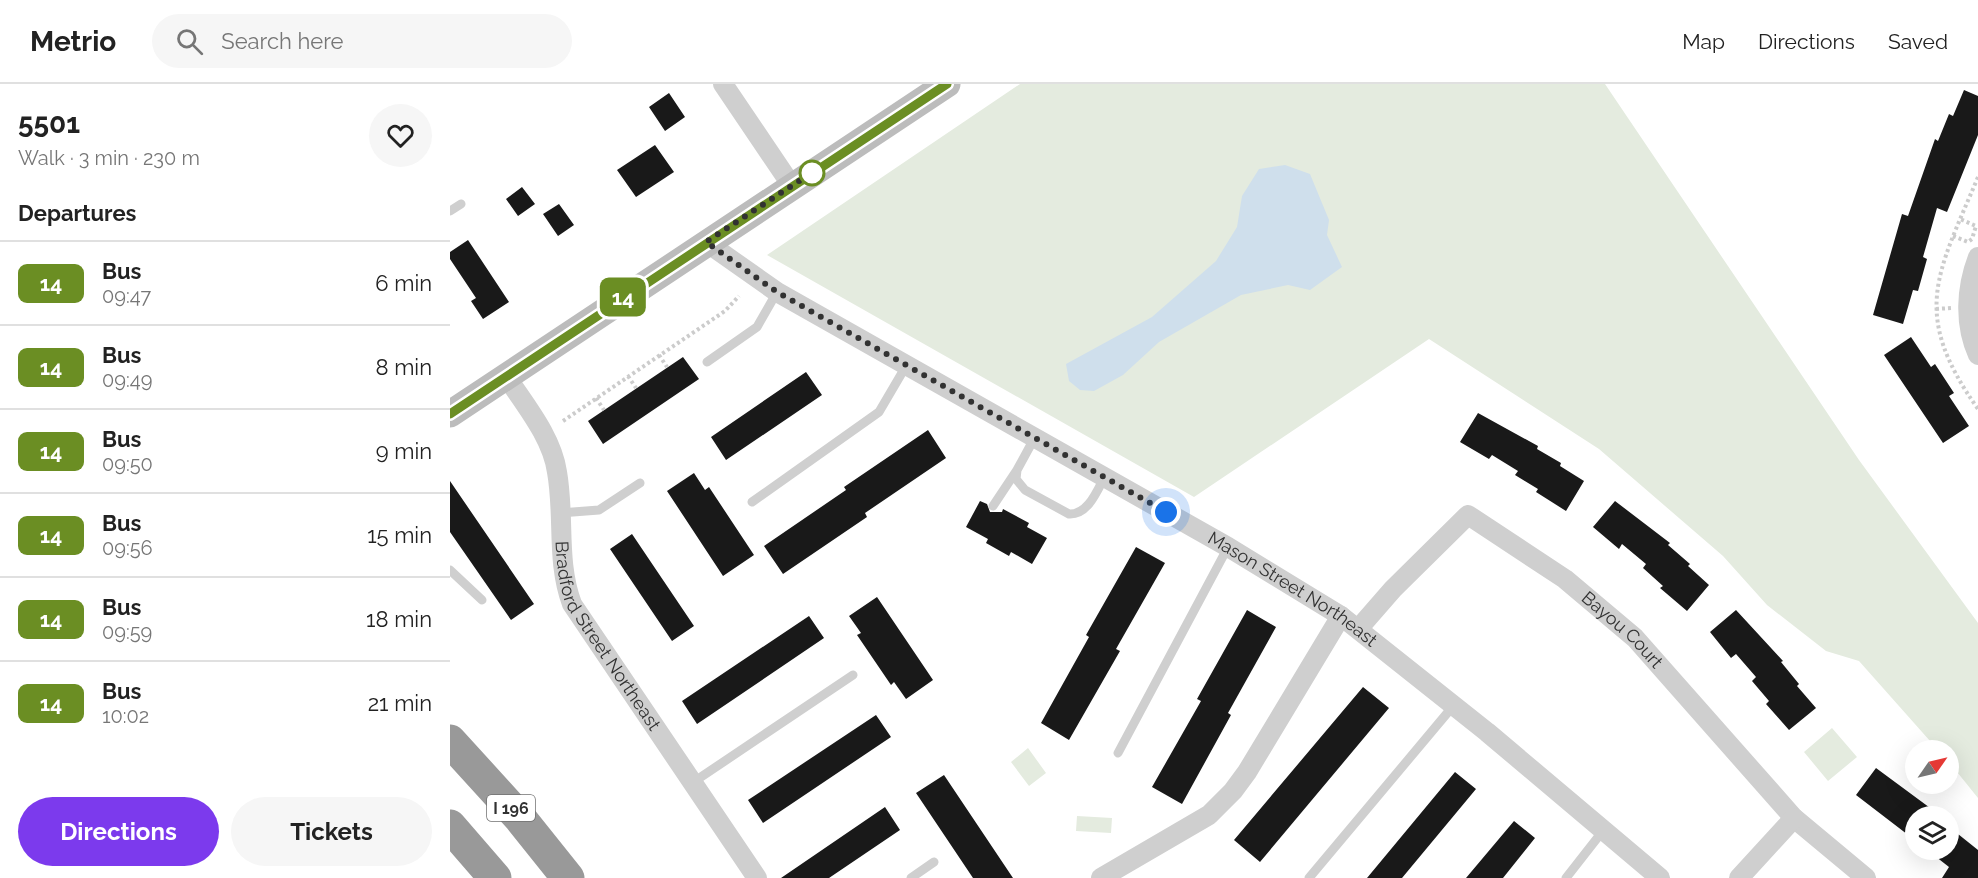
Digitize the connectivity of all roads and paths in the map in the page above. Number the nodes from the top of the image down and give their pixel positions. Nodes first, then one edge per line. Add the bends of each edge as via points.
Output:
1 (723, 84) edge
2 (947, 84) edge
3 (1978, 177) edge
4 (792, 186) junction
5 (461, 204) dead end
6 (450, 211) edge
7 (1960, 219) junction
8 (1953, 236) junction
9 (706, 242) junction
10 (1978, 257) edge
11 (777, 292) junction
12 (739, 296) dead end
13 (659, 355) junction
14 (1978, 355) edge
15 (707, 362) dead end
16 (906, 366) junction
17 (668, 367) dead end
18 (506, 376) junction
19 (628, 376) junction
20 (636, 388) dead end
21 (596, 398) junction
22 (1978, 409) edge
23 (604, 410) dead end
24 (450, 414) edge
25 (563, 421) dead end
26 (1035, 437) junction
27 (1017, 470) junction
28 (1104, 476) junction
29 (640, 483) dead end
30 (752, 502) dead end
31 (993, 506) dead end
32 (560, 513) junction
33 (1228, 547) junction
34 (450, 570) edge
35 (482, 600) dead end
36 (1341, 616) junction
37 (1359, 628) junction
38 (853, 675) dead end
39 (1454, 705) junction
40 (450, 741) edge
41 (1118, 753) dead end
42 (692, 783) junction
43 (1794, 818) junction
44 (450, 826) edge
45 (1602, 832) junction
46 (934, 862) dead end
47 (495, 878) edge
48 (568, 878) edge
49 (757, 878) edge
50 (910, 878) edge
51 (1101, 878) edge
52 (1309, 878) edge
53 (1566, 878) edge
54 (1659, 878) edge
55 (1738, 878) edge
56 (1866, 878) edge

1 - 4 street
2 - 4 main road
3 - 7 path
4 - 9 main road
5 - 6 lane
7 - 8 path
7 - 8 path via 1976,226 1972,239 1968,242
8 - 22 path via 1936,288 1938,332 1948,363
9 - 11 street, Mason Street Northeast
9 - 18 main road
10 - 14 street via 1969,287 1968,312
11 - 15 lane via 757,327
11 - 16 street, Mason Street Northeast
12 - 13 path via 725,311
13 - 17 path
13 - 19 path
16 - 26 street, Mason Street Northeast
16 - 30 lane via 879,412
18 - 24 main road
18 - 32 street, Bradford Street Northeast via 552,453
19 - 20 path
19 - 21 path
21 - 23 path
21 - 25 path
26 - 27 lane
26 - 28 street, Mason Street Northeast
27 - 28 lane via 1016,479 1025,490 1069,514 1087,507
27 - 31 lane
28 - 33 street, Mason Street Northeast
29 - 32 lane via 599,510
32 - 42 street, Bradford Street Northeast via 564,578 572,604
33 - 36 street, Mason Street Northeast
33 - 41 lane
34 - 35 lane
36 - 37 street, Mason Street Northeast
36 - 51 street via 1247,772 1221,805
37 - 39 street, Mason Street Northeast
37 - 43 street, Bayou Court via 1468,515 1565,579 1635,638
38 - 42 lane
39 - 45 street, Mason Street Northeast
39 - 52 lane
40 - 48 highway, I 196
42 - 49 street, Bradford Street Northeast
43 - 55 street
43 - 56 street, Bayou Court
44 - 47 highway
45 - 53 lane
45 - 54 street, Mason Street Northeast
46 - 50 lane

